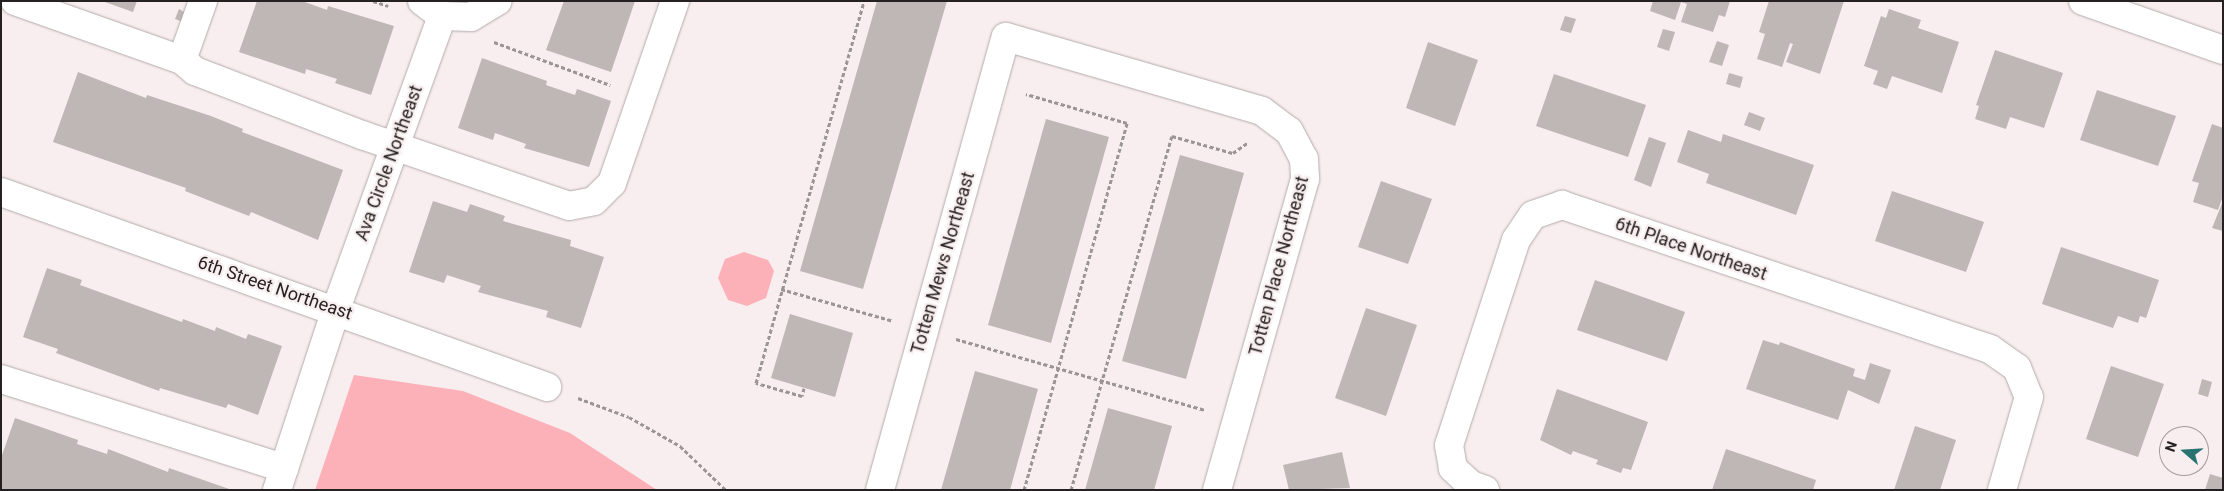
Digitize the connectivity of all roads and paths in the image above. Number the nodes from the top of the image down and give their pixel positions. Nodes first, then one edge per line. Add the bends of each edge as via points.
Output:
1 (16, 1) edge
2 (203, 1) edge
3 (373, 1) edge
4 (498, 1) edge
5 (675, 1) edge
6 (864, 1) edge
7 (2082, 1) edge
8 (388, 6) dead end
9 (432, 9) edge
10 (1006, 37) joint
11 (489, 40) dead end
12 (2223, 50) edge
13 (182, 60) junction
14 (993, 85) junction
15 (642, 97) junction
16 (1250, 139) dead end
17 (395, 147) junction
18 (1, 192) edge
19 (781, 289) junction
20 (336, 309) junction
21 (924, 330) junction
22 (1058, 368) junction
23 (1, 379) edge
24 (1102, 380) junction
25 (547, 387) joint
26 (804, 388) dead end
27 (1237, 419) junction
28 (280, 479) edge
29 (726, 490) edge
30 (880, 490) edge
31 (1024, 490) edge
32 (1071, 490) edge
33 (1217, 490) edge
34 (1485, 490) edge
35 (2002, 490) edge

1 - 13 street
2 - 13 street
3 - 8 path
4 - 9 street, Ava Circle Northeast via 471,17
5 - 15 street
6 - 19 path
7 - 12 street
9 - 17 street, Ava Circle Northeast
10 - 14 street, Totten Mews Northeast
10 - 27 street, Totten Place Northeast via 1262,112 1289,131 1304,159 1305,180
11 - 15 path
13 - 17 street via 195,71
14 - 21 street, Totten Mews Northeast
14 - 22 path via 1127,122
15 - 17 street via 612,183 594,201 569,206
16 - 24 path via 1247,145 1233,153 1172,136
17 - 20 street, Ava Circle Northeast
18 - 20 street, 6th Street Northeast
19 - 21 path
19 - 26 path via 756,383 802,396
20 - 25 street, 6th Street Northeast
20 - 28 street, Ava Circle Northeast
21 - 22 path
21 - 30 street, Totten Mews Northeast
22 - 24 path
22 - 31 path
23 - 28 street
24 - 27 path
24 - 32 path
25 - 29 path via 629,417 680,446
27 - 33 street, Totten Place Northeast
34 - 35 street, 6th Place Northeast via 1471,485 1453,468 1449,445 1516,240 1533,215 1562,205 1990,349 2017,368 2028,397

